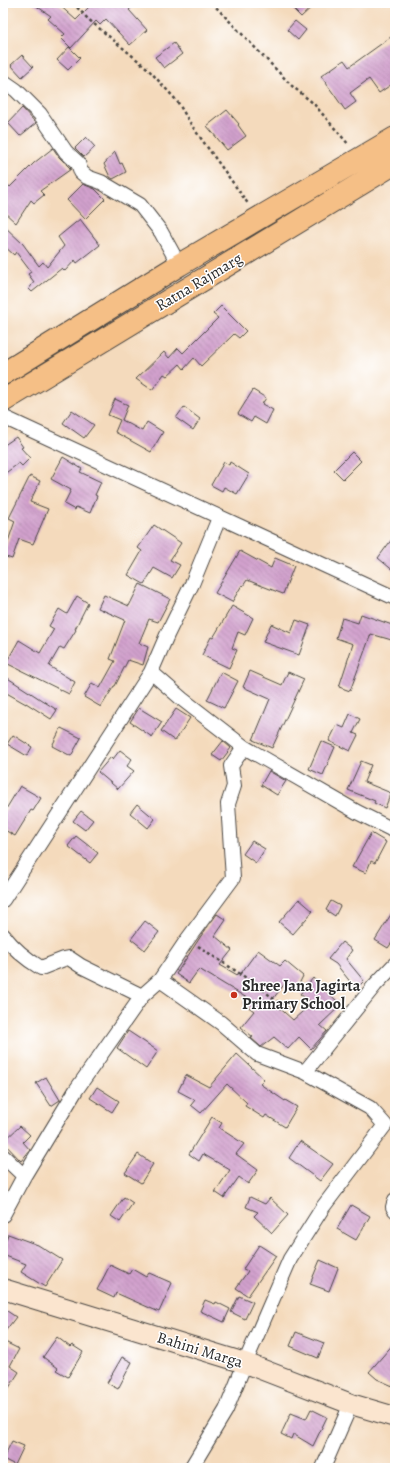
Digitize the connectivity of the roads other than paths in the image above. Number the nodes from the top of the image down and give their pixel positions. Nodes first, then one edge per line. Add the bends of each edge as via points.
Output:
1 (3, 81) edge
2 (395, 138) edge
3 (395, 162) edge
4 (180, 265) junction
5 (3, 374) edge
6 (3, 402) edge
7 (3, 417) edge
8 (218, 518) junction
9 (395, 598) edge
10 (151, 672) junction
11 (244, 747) junction
12 (395, 831) edge
13 (3, 900) edge
14 (3, 935) edge
15 (395, 964) edge
16 (160, 980) junction
17 (142, 996) junction
18 (305, 1072) junction
19 (3, 1156) edge
20 (24, 1176) junction
21 (395, 1200) edge
22 (395, 1210) edge
23 (3, 1215) edge
24 (3, 1289) edge
25 (245, 1363) junction
26 (351, 1404) junction
27 (395, 1416) edge
28 (191, 1468) edge
29 (322, 1468) edge

1 - 4 street via 40,114 86,177 101,182 140,205 161,232
2 - 4 main road, Ratna Rajmarg
3 - 6 main road, Ratna Rajmarg
4 - 5 main road, Ratna Rajmarg
7 - 8 street
8 - 9 street
8 - 10 street via 192,584
10 - 11 street
10 - 13 street
11 - 12 street
11 - 16 street via 231,766 234,786 228,804 233,878
14 - 17 street via 13,947 41,968 69,958
15 - 18 street
16 - 17 street
16 - 18 street via 221,1023 257,1054
17 - 20 street via 76,1090
18 - 25 street via 370,1108 385,1126 324,1208 290,1260
19 - 20 street
20 - 23 street
21 - 22 street
24 - 25 street, Bahini Marga
25 - 26 street, Bahini Marga
25 - 28 street via 226,1410
26 - 27 street, Bahini Marga
26 - 29 street

